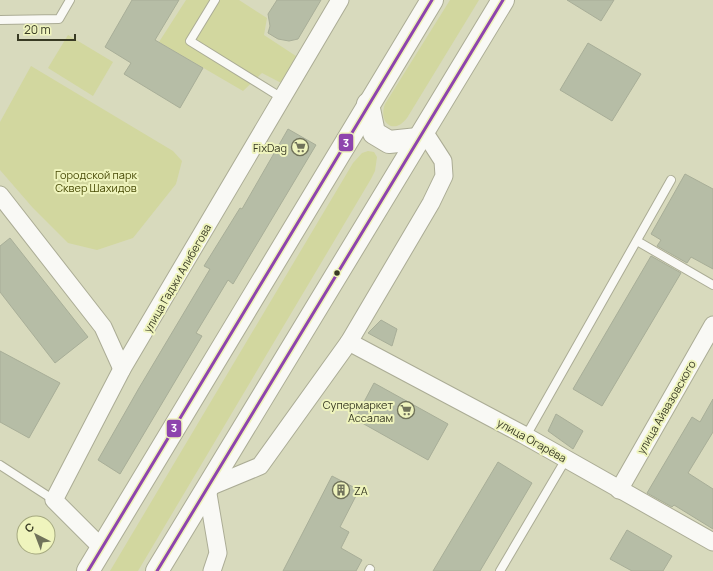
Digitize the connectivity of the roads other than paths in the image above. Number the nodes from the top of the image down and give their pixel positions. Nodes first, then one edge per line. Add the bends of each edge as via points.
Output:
1 (70, 0) edge
2 (215, 0) edge
3 (340, 0) edge
4 (503, 0) edge
5 (430, 1) edge
6 (0, 20) edge
7 (282, 98) junction
8 (368, 104) junction
9 (421, 135) junction
10 (671, 180) dead end
11 (0, 195) edge
12 (637, 241) junction
13 (713, 285) edge
14 (713, 325) edge
15 (349, 342) junction
16 (122, 369) junction
17 (526, 436) junction
18 (566, 459) junction
19 (0, 465) edge
20 (207, 488) junction
21 (618, 490) junction
22 (54, 500) junction
23 (106, 541) junction
24 (713, 542) edge
25 (88, 571) edge
26 (157, 571) edge
27 (212, 571) edge
28 (500, 571) edge

1 - 6 lane via 59,19
2 - 7 lane via 190,41
3 - 7 street, улица Гаджи Алибегова
4 - 9 main road
5 - 8 main road
7 - 16 street, улица Гаджи Алибегова
8 - 9 main road via 374,133 389,142
8 - 23 main road
9 - 15 street via 442,161 444,176 431,203
9 - 20 main road
10 - 12 lane
11 - 16 street via 103,327
12 - 13 lane
12 - 17 lane
14 - 21 street, улица Айвазовского
15 - 17 street, улица Огарёва
15 - 20 street via 260,466
16 - 22 street, улица Гаджи Алибегова
17 - 18 street, улица Огарёва
18 - 21 street, улица Огарёва
18 - 28 lane
19 - 22 lane
20 - 26 main road
20 - 27 street via 218,553
21 - 24 street, улица Огарёва
22 - 23 street via 77,522
23 - 25 main road

